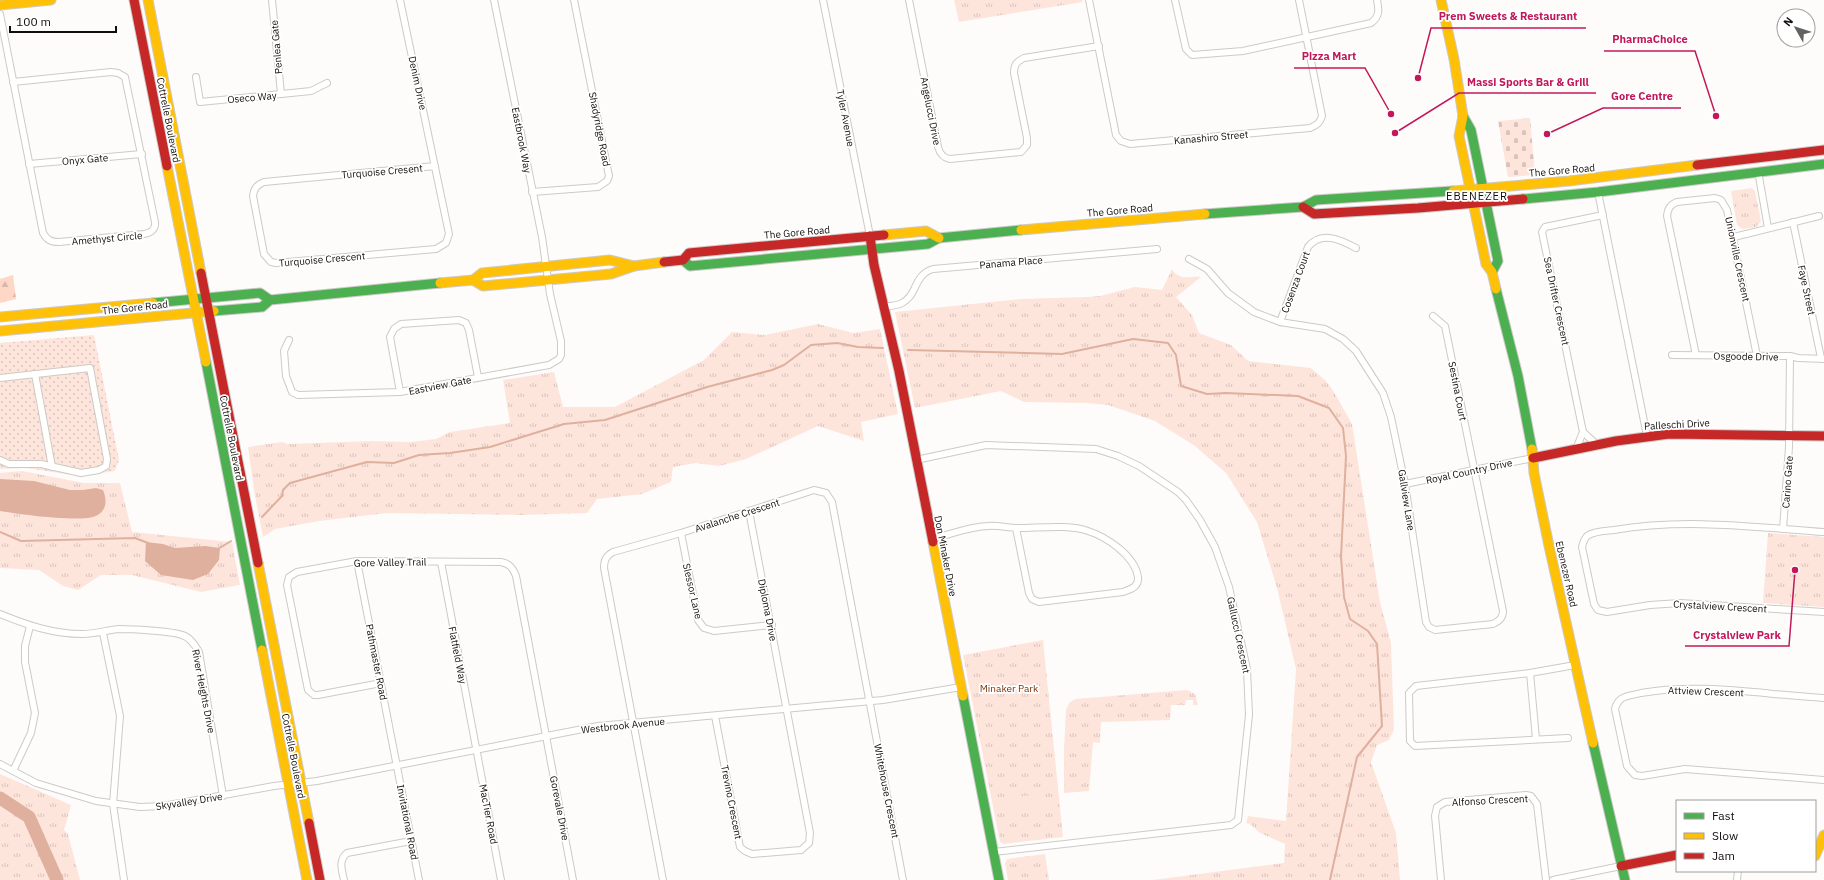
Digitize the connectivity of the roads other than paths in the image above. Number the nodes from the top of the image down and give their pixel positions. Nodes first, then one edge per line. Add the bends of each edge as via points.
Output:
1 (51, 0) edge
2 (134, 0) edge
3 (148, 0) edge
4 (272, 0) edge
5 (400, 0) edge
6 (494, 0) edge
7 (574, 0) edge
8 (823, 0) edge
9 (909, 0) edge
10 (1089, 0) edge
11 (1175, 0) edge
12 (1299, 0) edge
13 (1377, 0) edge
14 (1441, 0) edge
15 (0, 5) edge
16 (0, 14) edge
17 (1306, 37) junction
18 (1099, 46) junction
19 (196, 77) dead end
20 (13, 82) junction
21 (327, 83) dead end
22 (281, 94) junction
23 (1463, 116) junction
24 (1824, 150) edge
25 (142, 154) junction
26 (29, 164) junction
27 (1824, 164) edge
28 (435, 166) junction
29 (1758, 171) junction
30 (328, 176) joint
31 (1482, 188) junction
32 (1469, 189) junction
33 (532, 192) junction
34 (1598, 192) junction
35 (1485, 202) junction
36 (1472, 203) junction
37 (1303, 207) junction
38 (1603, 215) junction
39 (1819, 216) dead end
40 (1794, 222) junction
41 (1768, 228) junction
42 (870, 236) junction
43 (1734, 237) junction
44 (939, 238) junction
45 (1356, 248) dead end
46 (1157, 249) dead end
47 (872, 250) junction
48 (1189, 259) dead end
49 (683, 260) junction
50 (547, 266) junction
51 (634, 266) junction
52 (1492, 272) junction
53 (473, 280) junction
54 (548, 280) junction
55 (207, 298) junction
56 (194, 299) junction
57 (270, 300) junction
58 (883, 306) junction
59 (210, 311) junction
60 (196, 312) junction
61 (1434, 316) dead end
62 (0, 317) edge
63 (1280, 322) junction
64 (0, 331) edge
65 (289, 340) dead end
66 (1672, 355) dead end
67 (1696, 355) junction
68 (1757, 356) junction
69 (1790, 356) junction
70 (1823, 358) edge
71 (36, 374) junction
72 (478, 377) junction
73 (0, 378) edge
74 (400, 392) junction
75 (1583, 432) junction
76 (1789, 434) junction
77 (1647, 436) junction
78 (1824, 436) edge
79 (1596, 444) junction
80 (1576, 449) junction
81 (1533, 458) junction
82 (0, 460) edge
83 (916, 460) junction
84 (52, 466) junction
85 (1474, 470) junction
86 (1405, 484) junction
87 (749, 511) junction
88 (1016, 528) junction
89 (1783, 529) junction
90 (1824, 532) edge
91 (681, 533) junction
92 (931, 539) junction
93 (357, 561) junction
94 (441, 562) junction
95 (1824, 612) edge
96 (0, 614) edge
97 (772, 625) junction
98 (30, 626) junction
99 (103, 633) junction
100 (1575, 665) junction
101 (1530, 672) junction
102 (381, 683) junction
103 (961, 687) junction
104 (1824, 698) edge
105 (870, 701) junction
106 (787, 709) junction
107 (715, 716) junction
108 (633, 723) junction
109 (546, 736) junction
110 (1568, 738) dead end
111 (1536, 739) junction
112 (476, 749) junction
113 (0, 764) edge
114 (397, 764) junction
115 (13, 771) junction
116 (1824, 780) edge
117 (301, 783) junction
118 (288, 784) junction
119 (223, 796) junction
120 (113, 804) junction
121 (1824, 835) edge
122 (411, 841) junction
123 (994, 852) junction
124 (1816, 854) edge
125 (1676, 855) edge
126 (1622, 866) junction
127 (124, 880) edge
128 (307, 880) edge
129 (320, 880) edge
130 (344, 880) edge
131 (419, 880) edge
132 (501, 880) edge
133 (573, 880) edge
134 (663, 880) edge
135 (903, 880) edge
136 (999, 880) edge
137 (1441, 880) edge
138 (1546, 880) edge
139 (1553, 880) edge
140 (1625, 880) edge

1 - 15 main road
2 - 56 main road, Cottrelle Boulevard
3 - 55 main road, Cottrelle Boulevard
4 - 22 street, Penlea Gate
5 - 28 street, Denim Drive
6 - 33 street, Eastbrook Way
7 - 33 street, Shadyridge Road via 609,176 607,181 598,187
8 - 42 street, Tyler Avenue
9 - 18 street, Angelucci Drive via 938,147 945,158 1021,152 1027,145 1027,138 1014,66 1024,58
10 - 18 street, Kanashiro Street
11 - 17 street via 1186,49 1192,55 1243,51
12 - 17 street, Kanashiro Street
13 - 17 street via 1379,11 1371,23
14 - 23 main road, Ebenezer Road
16 - 20 street, Amethyst Circle
17 - 18 street, Kanashiro Street via 1322,116 1316,126 1130,144 1121,141 1116,135
19 - 22 street, Oseco Way via 200,102
20 - 25 street, Amethyst Circle via 111,72 122,74 127,80
20 - 26 street, Amethyst Circle
21 - 22 street, Oseco Way via 311,91
23 - 31 main road, Ebenezer Road via 1471,130
23 - 32 main road, Ebenezer Road via 1459,136
24 - 31 main road, The Gore Road via 1625,175
25 - 26 street, Onyx Gate
25 - 26 street, Amethyst Circle via 156,224 152,230 144,234 59,242 53,242 43,234
27 - 29 main road, The Gore Road
28 - 30 street, Turquoise Cresent
28 - 30 street, Turquoise Crescent via 449,234 442,247 271,262 264,254 253,196 254,189 264,182
29 - 34 main road, The Gore Road
29 - 41 street
31 - 32 main road, The Gore Road
31 - 35 main road, Ebenezer Road
32 - 36 main road, Ebenezer Road
32 - 37 main road, The Gore Road via 1316,200
33 - 50 street, Eastbrook Way
34 - 35 main road, The Gore Road
34 - 38 street
35 - 36 main road, The Gore Road
35 - 52 main road, Ebenezer Road via 1498,261
36 - 37 main road, The Gore Road via 1314,214
36 - 52 main road, Ebenezer Road via 1486,264
37 - 44 main road, The Gore Road via 1218,212
38 - 75 street, Sea Drifter Crescent via 1545,227 1542,232
38 - 77 street
39 - 40 street
40 - 41 street
40 - 70 street, Faye Street
41 - 43 street
42 - 44 main road, The Gore Road via 926,231
42 - 47 main road, Don Minaker Drive
42 - 49 main road, The Gore Road via 689,253
43 - 67 street, Unionville Crescent via 1727,210 1721,200 1715,198 1676,202 1668,209 1667,216
43 - 68 street, Unionville Crescent
44 - 47 main road, The Gore Road via 928,244
45 - 63 street, Cosenza Court via 1335,238 1319,238 1313,241 1308,247
46 - 58 street, Panama Place via 933,269 921,275 902,303
47 - 49 main road, The Gore Road via 690,266
47 - 58 main road, Don Minaker Drive
48 - 63 street, Gallview Lane via 1208,269 1228,292 1245,306
49 - 51 main road, The Gore Road
50 - 51 main road, The Gore Road via 610,260
50 - 53 main road, The Gore Road via 482,272
50 - 54 street, Eastbrook Way
51 - 54 main road, The Gore Road via 611,274
52 - 81 main road, Ebenezer Road via 1518,376
53 - 54 main road, The Gore Road via 483,286
53 - 57 main road, The Gore Road
54 - 72 street, Eastview Gate via 561,341 559,359 549,364
55 - 56 main road, The Gore Road
55 - 57 main road, The Gore Road via 260,293
55 - 59 main road, Cottrelle Boulevard
56 - 60 main road, Cottrelle Boulevard
56 - 62 main road, The Gore Road
57 - 59 main road, The Gore Road via 262,307
58 - 83 main road, Don Minaker Drive
59 - 60 main road, The Gore Road
59 - 117 main road, Cottrelle Boulevard
60 - 64 main road, The Gore Road
60 - 118 main road, Cottrelle Boulevard
61 - 85 street, Sestina Court via 1445,326
63 - 86 street, Gallview Lane via 1325,329 1343,338 1356,351 1386,398
65 - 74 street, Eastview Gate via 284,351 286,376 292,392 298,395
66 - 67 street, Osgoode Drive
67 - 68 street, Osgoode Drive
68 - 69 street, Osgoode Drive
69 - 70 street
69 - 76 street, Osgoode Drive
71 - 73 street
71 - 84 street
71 - 84 street via 90,368 107,459 106,466 99,470 81,473
72 - 74 street, Eastview Gate
72 - 74 street via 466,323 459,320 401,324 394,329 390,337
75 - 79 street
75 - 80 street
76 - 77 main road, Palleschi Drive
76 - 78 main road, Palleschi Drive
76 - 89 street, Carino Gate
77 - 79 main road, Palleschi Drive
79 - 80 main road, Palleschi Drive
80 - 81 main road, Palleschi Drive
81 - 85 street, Royal Country Drive
81 - 100 main road, Ebenezer Road via 1537,489
82 - 84 street via 9,464
83 - 92 main road, Don Minaker Drive
83 - 123 street, Gallucci Crescent via 993,444 1096,449 1139,466 1178,492 1192,507 1208,533 1229,587 1247,669 1249,715 1238,820 1231,825
85 - 86 street, Royal Country Drive
85 - 86 street, Gallview Lane via 1503,611 1499,621 1493,624 1435,630 1429,627 1426,622
87 - 91 street, Avalanche Crescent
87 - 97 street, Diploma Drive
87 - 105 street, Avalanche Crescent via 814,490 830,497
88 - 88 street via 1032,599 1039,602 1123,592 1134,588 1137,583 1136,569 1126,553 1102,537 1088,531 1066,528
88 - 92 street via 987,526
89 - 90 street, Crystalview Crescent
89 - 95 street, Crystalview Crescent via 1690,523 1637,526 1588,535 1582,547 1595,608 1607,612 1650,605 1702,603
91 - 97 street, Slessor Lane via 698,620 704,628 714,631
91 - 108 street, Avalanche Crescent via 613,552 604,561
92 - 103 main road, Don Minaker Drive
93 - 94 street, Gore Valley Trail
93 - 102 street, Pathmaster Road
93 - 102 street, Gore Valley Trail via 297,572 289,577 306,685 312,693 318,695
94 - 109 street, Gore Valley Trail via 501,562 514,569
94 - 112 street, Flatfield Way
96 - 98 street, River Heights Drive
97 - 106 street, Diploma Drive
98 - 99 street, River Heights Drive via 75,634
98 - 115 street via 25,646 25,662 35,714 31,733
99 - 119 street, River Heights Drive via 117,629 144,630 183,635 194,643 198,652
99 - 120 street via 120,716
100 - 101 street
100 - 126 main road, Ebenezer Road
101 - 111 street
101 - 111 street via 1416,686 1409,693 1410,741 1415,746
102 - 114 street, Pathmaster Road
103 - 105 street, Westbrook Avenue
103 - 123 main road, Don Minaker Drive
104 - 116 street, Attview Crescent via 1676,689 1622,698 1617,702 1615,709 1627,766 1635,775 1685,769
105 - 106 street, Westbrook Avenue
105 - 135 street, Whitehouse Crescent
106 - 107 street, Westbrook Avenue
106 - 107 street, Trevino Crescent via 810,833 809,843 801,850 752,854 745,852 740,846
107 - 108 street, Westbrook Avenue
108 - 109 street, Westbrook Avenue via 598,726
108 - 134 street
109 - 112 street, Westbrook Avenue
109 - 133 street, Gorevale Drive
110 - 111 street
112 - 114 street, Westbrook Avenue
112 - 132 street, MacTier Road
113 - 115 street, Skyvalley Drive
114 - 117 street, Westbrook Avenue
114 - 122 street, Invitational Road
115 - 120 street, Skyvalley Drive via 36,783
117 - 118 street, Westbrook Avenue
117 - 129 main road, Cottrelle Boulevard
118 - 119 street, Skyvalley Drive
118 - 128 main road, Cottrelle Boulevard
119 - 120 street, Skyvalley Drive via 163,806
120 - 127 street
121 - 124 main road
122 - 130 street via 347,853 341,863
122 - 131 street, Invitational Road
123 - 136 main road, Don Minaker Drive
125 - 126 main road
126 - 139 street
126 - 140 main road, Ebenezer Road
137 - 138 street, Alfonso Crescent via 1435,816 1437,807 1444,802 1526,795 1531,796 1537,804

